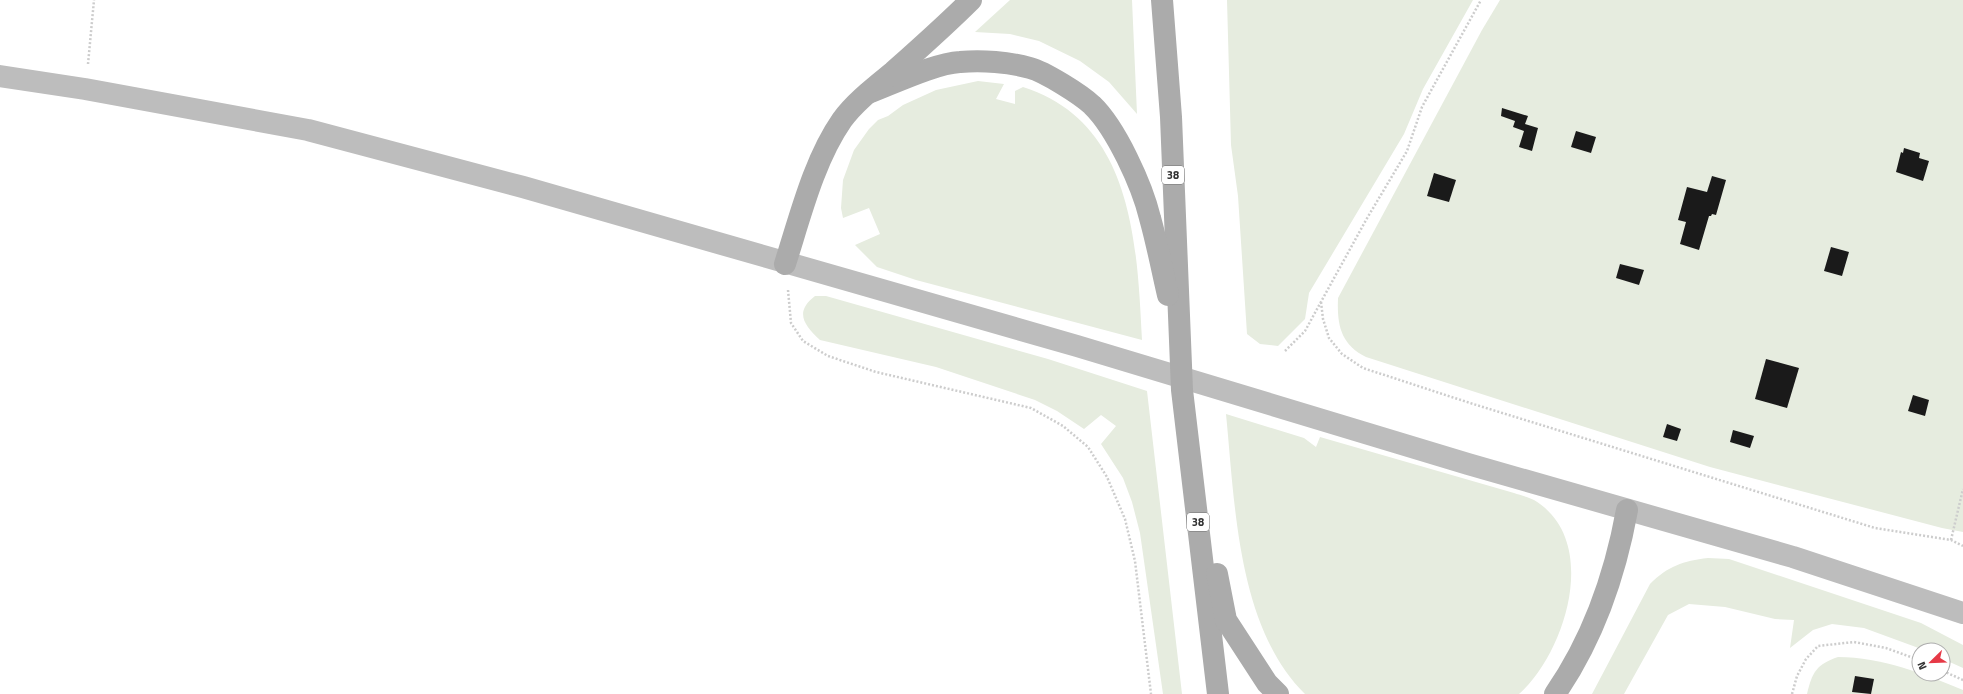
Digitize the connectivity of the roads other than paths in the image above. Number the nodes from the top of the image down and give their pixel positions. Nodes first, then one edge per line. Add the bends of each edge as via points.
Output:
1 (971, 0) edge
2 (1162, 0) edge
3 (0, 76) edge
4 (868, 93) junction
5 (785, 264) junction
6 (1180, 350) junction
7 (1189, 440) junction
8 (1627, 510) junction
9 (1963, 613) edge
10 (1218, 694) edge
11 (1278, 694) edge
12 (1555, 694) edge

1 - 4 main road
2 - 6 main road, 38 via 1171,117
3 - 5 main road via 308,130 523,187
4 - 5 main road via 843,119 830,140 815,173
4 - 6 main road via 959,62 987,62 1031,68 1092,104 1132,168 1150,216
5 - 8 main road via 1077,346
6 - 7 main road, 38
7 - 10 main road, 38
7 - 11 main road via 1226,620 1266,683
8 - 9 main road via 1793,558
8 - 12 main road via 1612,577 1589,638

